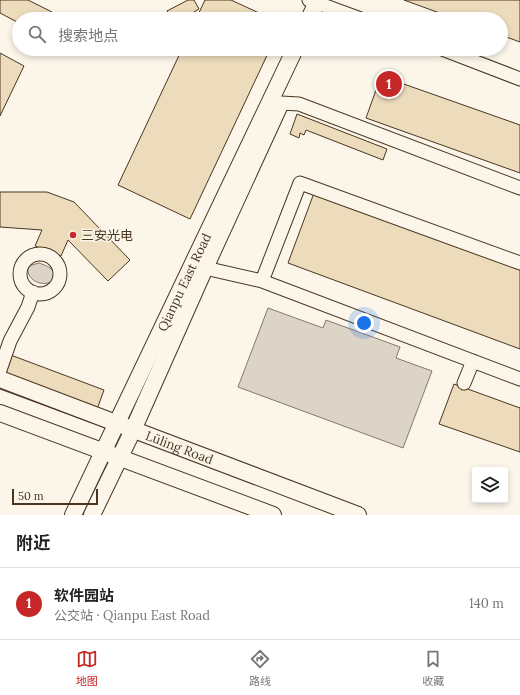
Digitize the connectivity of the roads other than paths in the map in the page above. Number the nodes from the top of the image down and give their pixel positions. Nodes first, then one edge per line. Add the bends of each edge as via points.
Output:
1 (319, 5) edge
2 (340, 12) edge
3 (292, 56) edge
4 (303, 56) edge
5 (460, 56) edge
6 (520, 79) edge
7 (281, 103) junction
8 (520, 188) edge
9 (520, 263) edge
10 (205, 268) junction
11 (262, 281) junction
12 (33, 292) dead end
13 (472, 361) junction
14 (0, 370) edge
15 (0, 379) edge
16 (520, 379) edge
17 (464, 383) dead end
18 (0, 413) edge
19 (117, 424) junction
20 (133, 430) junction
21 (103, 451) junction
22 (120, 458) junction
23 (73, 515) edge
24 (92, 515) edge
25 (273, 515) edge
26 (358, 515) edge

1 - 2 street
3 - 19 main road, Qianpu East Road
4 - 7 main road, Qianpu East Road
5 - 6 street
7 - 8 street via 298,104
7 - 10 main road, Qianpu East Road
9 - 11 street via 300,184
10 - 11 street
10 - 20 main road, Qianpu East Road
11 - 13 street
12 - 14 street via 10,341
13 - 16 street
13 - 17 street
15 - 19 main road, Lüling Road
18 - 21 main road
19 - 20 main road, Lüling Road
19 - 21 main road, Qianpu East Road
20 - 22 main road, Qianpu East Road
20 - 26 main road, Lüling Road
21 - 22 main road
21 - 23 main road, Qianpu East Road
22 - 24 main road, Qianpu East Road
22 - 25 main road

